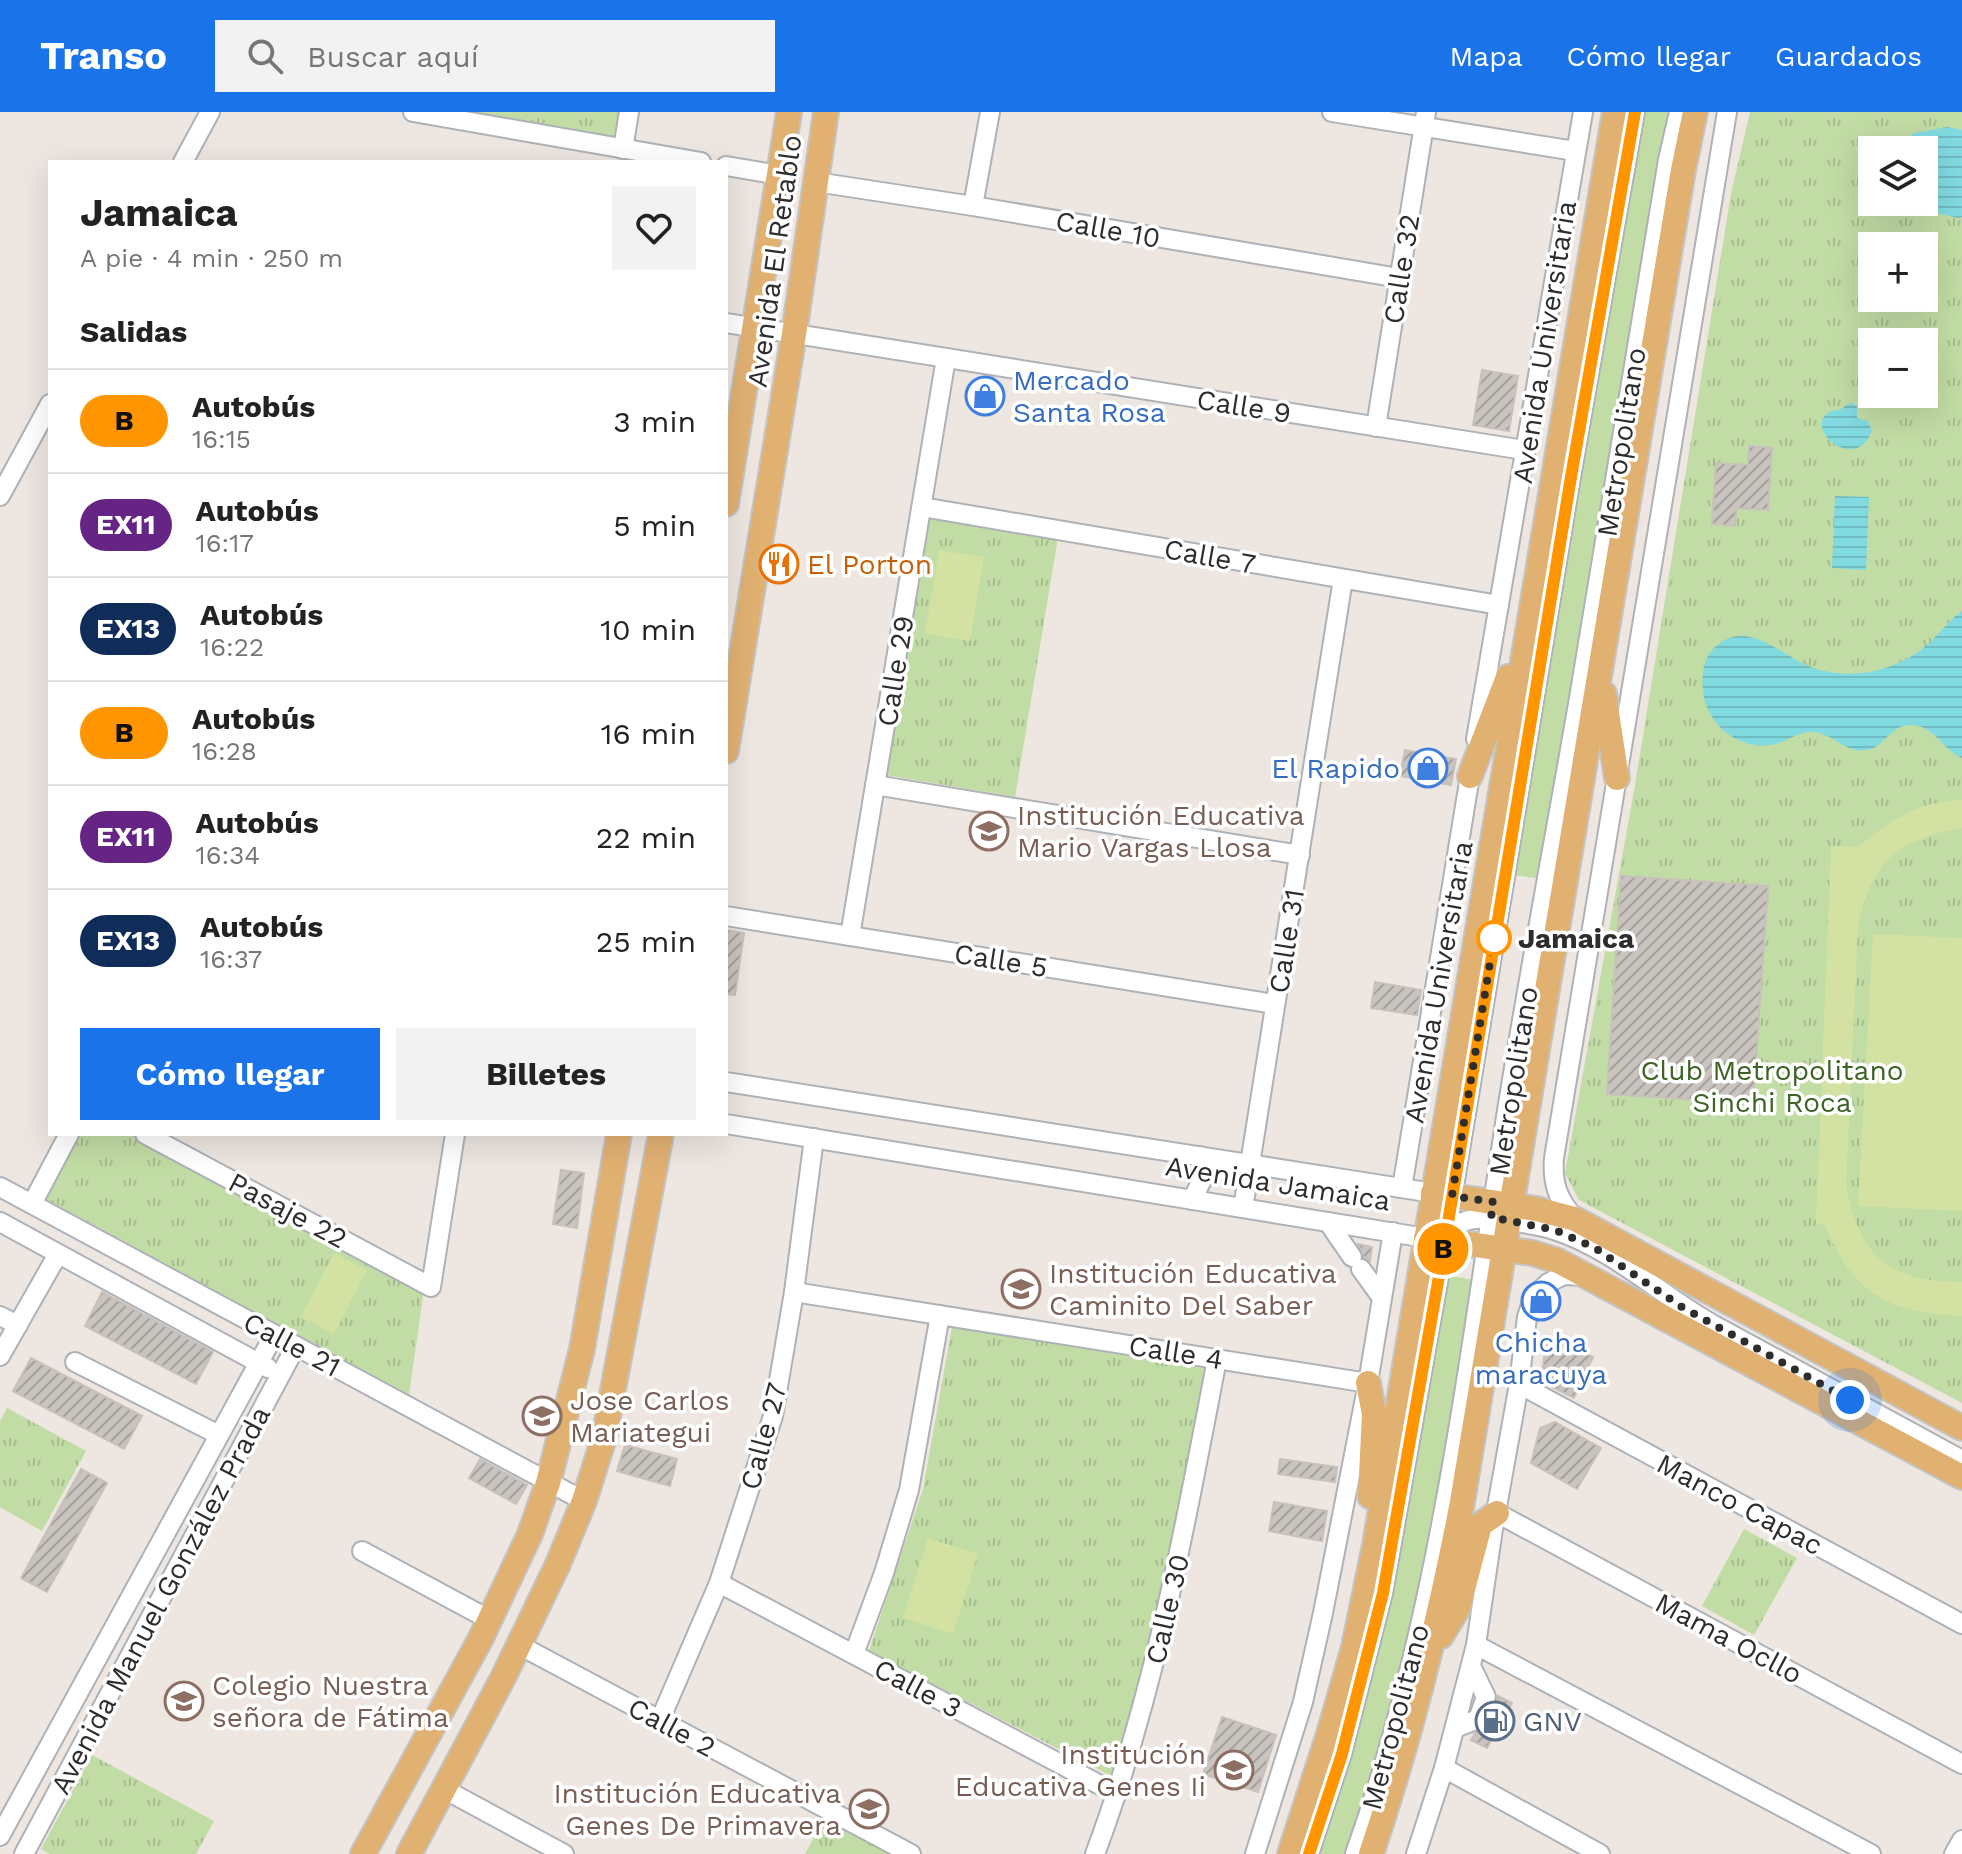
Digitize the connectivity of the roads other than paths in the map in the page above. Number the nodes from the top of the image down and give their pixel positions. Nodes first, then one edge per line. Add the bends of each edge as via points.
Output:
1 (210, 112) edge
2 (413, 112) edge
3 (629, 112) edge
4 (789, 112) edge
5 (826, 112) edge
6 (990, 112) edge
7 (1332, 112) edge
8 (1583, 112) edge
9 (1615, 112) edge
10 (1635, 112) edge
11 (1679, 112) edge
12 (1695, 112) edge
13 (1727, 112) edge
14 (1424, 119) edge
15 (623, 149) junction
16 (1575, 151) junction
17 (184, 160) edge
18 (689, 160) edge
19 (728, 166) edge
20 (779, 175) junction
21 (816, 182) junction
22 (973, 206) junction
23 (1399, 278) junction
24 (728, 323) edge
25 (755, 328) junction
26 (794, 334) junction
27 (946, 358) junction
28 (48, 408) edge
29 (1376, 427) junction
30 (1524, 450) junction
31 (728, 492) edge
32 (0, 496) edge
33 (922, 507) junction
34 (1343, 579) junction
35 (1499, 605) junction
36 (1526, 638) junction
37 (1600, 673) junction
38 (728, 739) edge
39 (1470, 776) junction
40 (1617, 778) junction
41 (875, 785) junction
42 (1300, 855) junction
43 (728, 916) edge
44 (850, 936) junction
45 (1275, 1004) junction
46 (728, 1082) edge
47 (728, 1124) edge
48 (68, 1136) edge
49 (149, 1136) edge
50 (455, 1136) edge
51 (619, 1136) edge
52 (661, 1136) edge
53 (814, 1138) junction
54 (1200, 1156) junction
55 (1250, 1164) junction
56 (0, 1187) edge
57 (1402, 1188) junction
58 (1442, 1194) junction
59 (1192, 1200) junction
60 (32, 1204) junction
61 (1243, 1208) junction
62 (1502, 1212) junction
63 (1575, 1219) junction
64 (0, 1222) edge
65 (1328, 1222) junction
66 (1393, 1232) junction
67 (1439, 1236) junction
68 (1496, 1248) junction
69 (58, 1254) junction
70 (1588, 1276) junction
71 (794, 1292) junction
72 (1382, 1298) junction
73 (940, 1315) junction
74 (0, 1316) edge
75 (18, 1325) junction
76 (274, 1335) junction
77 (296, 1346) junction
78 (0, 1356) edge
79 (1217, 1359) junction
80 (75, 1362) dead end
81 (258, 1364) junction
82 (281, 1375) junction
83 (1368, 1383) junction
84 (1519, 1384) junction
85 (1962, 1428) edge
86 (219, 1435) junction
87 (1962, 1460) edge
88 (1962, 1477) edge
89 (548, 1483) junction
90 (584, 1501) junction
91 (1497, 1513) junction
92 (1375, 1545) junction
93 (362, 1551) dead end
94 (719, 1583) junction
95 (490, 1620) junction
96 (1962, 1624) edge
97 (519, 1645) junction
98 (1476, 1645) junction
99 (1431, 1652) junction
100 (854, 1654) junction
101 (660, 1720) junction
102 (1962, 1764) edge
103 (1444, 1768) junction
104 (444, 1789) junction
105 (1117, 1794) junction
106 (0, 1836) edge
107 (1962, 1840) edge
108 (24, 1854) edge
109 (363, 1854) edge
110 (409, 1854) edge
111 (564, 1854) edge
112 (911, 1854) edge
113 (1095, 1854) edge
114 (1255, 1854) edge
115 (1290, 1854) edge
116 (1309, 1854) edge
117 (1355, 1854) edge
118 (1371, 1854) edge
119 (1416, 1854) edge
120 (1600, 1854) edge
121 (1871, 1854) edge
122 (1954, 1854) edge

1 - 17 street
2 - 15 street
3 - 15 street
4 - 20 main road, Avenida El Retablo
5 - 21 main road, Avenida El Retablo
6 - 22 street
7 - 14 street
8 - 16 street, Avenida Universitaria
9 - 36 main road, Avenida Universitaria
10 - 58 street, Metropolitano
11 - 62 street, Metropolitano
12 - 37 main road
13 - 40 street
14 - 16 street
14 - 23 street, Calle 32
15 - 18 street
16 - 30 street, Avenida Universitaria
19 - 20 street
20 - 25 main road, Avenida El Retablo
21 - 22 street, Calle 10
21 - 26 main road, Avenida El Retablo
22 - 23 street, Calle 10
23 - 29 street, Calle 32
24 - 25 street, Calle 9
25 - 26 street, Calle 9
25 - 31 main road, Avenida El Retablo
26 - 27 street, Calle 9
26 - 38 main road, Avenida El Retablo
27 - 29 street, Calle 9
27 - 33 street, Calle 29
28 - 32 street
29 - 30 street, Calle 9
30 - 35 street, Avenida Universitaria
33 - 34 street, Calle 7
33 - 41 street, Calle 29
34 - 35 street, Calle 7
34 - 42 street, Calle 31
35 - 39 street, Avenida Universitaria
36 - 39 main road
36 - 58 main road, Avenida Universitaria
37 - 40 main road
37 - 62 main road
39 - 57 street, Avenida Universitaria
40 - 63 street via 1554,1158 1560,1202
41 - 42 street
41 - 44 street, Calle 29
42 - 45 street, Calle 31
43 - 44 street, Calle 5
44 - 45 street, Calle 5
45 - 55 street, Calle 31
46 - 54 street, Avenida Jamaica
47 - 53 street, Avenida Jamaica
48 - 60 street
49 - 50 street, Pasaje 22 via 431,1287
51 - 89 main road via 582,1349
52 - 90 main road via 604,1438
53 - 59 street, Avenida Jamaica
53 - 71 street, Calle 27
54 - 55 street, Avenida Jamaica
54 - 59 street via 1202,1180
55 - 57 street, Avenida Jamaica
55 - 61 street, Calle 31
56 - 60 street, Calle 21
57 - 58 street, Avenida Jamaica
58 - 62 main road, Avenida Jamaica
58 - 67 main road, Avenida Universitaria
59 - 61 street, Avenida Jamaica
60 - 76 street, Calle 21
61 - 65 street, Avenida Jamaica
62 - 63 main road, Avenida Jamaica
62 - 67 street via 1471,1218
62 - 68 main road
62 - 87 street via 1595,1248 1682,1307
63 - 85 main road, Avenida Jamaica
64 - 69 street, Calle 21
65 - 66 street, Avenida Jamaica
65 - 72 street
66 - 67 street, Avenida Jamaica
66 - 72 street
67 - 68 main road, Avenida Jamaica
67 - 92 main road, Avenida Universitaria
67 - 116 street, Metropolitano via 1383,1593 1342,1754
68 - 70 main road, Avenida Jamaica via 1533,1253
68 - 99 main road via 1459,1516
68 - 117 street, Metropolitano via 1424,1610
69 - 75 street
69 - 81 street, Calle 21
70 - 84 street via 1564,1275 1534,1296
70 - 88 main road, Avenida Jamaica
71 - 73 street, Calle 4
71 - 94 street, Calle 27 via 773,1416
72 - 83 street
73 - 79 street, Calle 4
73 - 100 street via 909,1490
74 - 75 street
75 - 78 street
76 - 77 street, Calle 21
76 - 81 street, Avenida Manuel González Prada
77 - 82 street, Avenida Manuel González Prada
77 - 89 street, Calle 21
79 - 83 street, Calle 4
79 - 105 street, Calle 30 via 1154,1669
80 - 86 street
81 - 82 street, Calle 21
81 - 86 street, Avenida Manuel González Prada
82 - 108 street, Avenida Manuel González Prada via 99,1728
83 - 92 main road via 1374,1414 1370,1507
83 - 114 street via 1306,1687
84 - 91 street
84 - 96 street, Manco Capac
86 - 106 street, Avenida Manuel González Prada
89 - 90 street, Calle 21
89 - 95 main road
90 - 97 main road
91 - 98 street
91 - 99 main road via 1480,1525 1458,1608
91 - 102 street, Mama Ocllo
92 - 115 main road, Avenida Universitaria via 1354,1647
93 - 95 street
94 - 100 street, Calle 3
94 - 101 street, Calle 27
95 - 109 main road
97 - 101 street, Calle 2
97 - 104 main road
98 - 103 street
98 - 121 street
99 - 118 main road
100 - 105 street, Calle 3
101 - 112 street, Calle 2
103 - 119 street
103 - 120 street
104 - 110 main road
104 - 111 street
105 - 113 street, Calle 30
107 - 122 street

